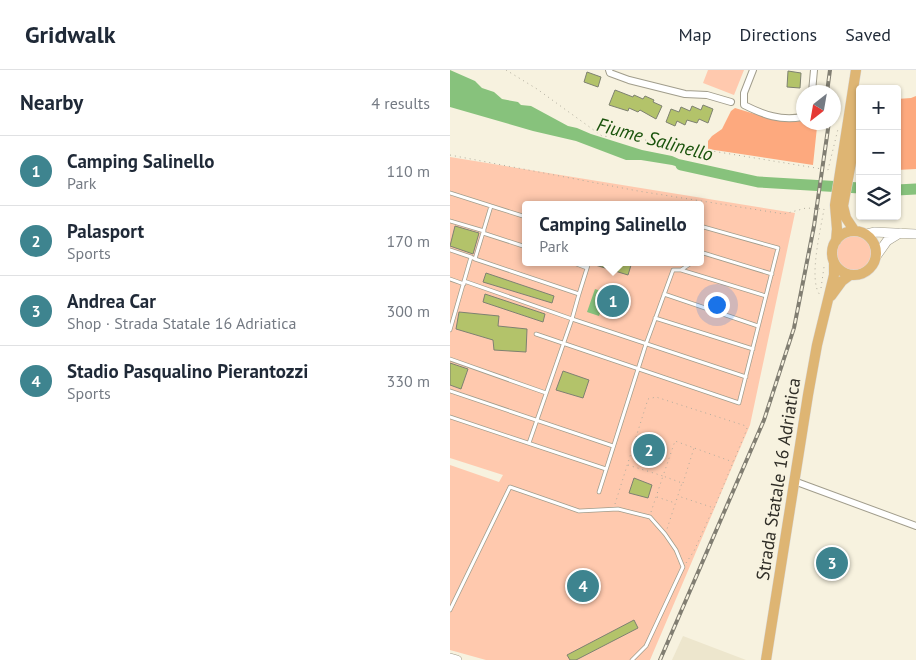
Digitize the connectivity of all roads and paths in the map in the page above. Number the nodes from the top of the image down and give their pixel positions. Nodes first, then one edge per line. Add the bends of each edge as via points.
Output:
1 (506, 70) edge
2 (610, 70) edge
3 (753, 70) edge
4 (814, 70) edge
5 (856, 70) edge
6 (617, 73) edge
7 (813, 85) edge
8 (730, 102) dead end
9 (796, 118) edge
10 (838, 130) edge
11 (450, 155) edge
12 (847, 156) junction
13 (450, 193) edge
14 (701, 201) edge
15 (704, 201) edge
16 (491, 206) junction
17 (522, 216) edge
18 (450, 220) edge
19 (704, 227) edge
20 (854, 230) junction
21 (483, 232) junction
22 (901, 233) junction
23 (866, 234) junction
24 (916, 234) edge
25 (836, 241) junction
26 (522, 246) edge
27 (450, 250) edge
28 (704, 253) edge
29 (877, 255) junction
30 (473, 258) junction
31 (834, 262) junction
32 (582, 266) edge
33 (687, 266) edge
34 (587, 268) joint
35 (681, 270) junction
36 (772, 274) junction
37 (850, 275) junction
38 (450, 279) edge
39 (464, 282) junction
40 (579, 294) junction
41 (664, 294) junction
42 (766, 296) junction
43 (826, 304) junction
44 (655, 318) junction
45 (572, 319) junction
46 (758, 326) junction
47 (450, 330) edge
48 (536, 334) dead end
49 (563, 344) junction
50 (646, 344) junction
51 (752, 349) junction
52 (450, 359) edge
53 (638, 370) junction
54 (746, 377) junction
55 (450, 390) edge
56 (546, 393) junction
57 (450, 417) edge
58 (536, 420) junction
59 (529, 443) junction
60 (614, 446) junction
61 (694, 448) junction
62 (733, 462) junction
63 (627, 465) junction
64 (606, 469) junction
65 (663, 476) junction
66 (794, 481) junction
67 (682, 483) junction
68 (599, 492) dead end
69 (656, 496) junction
70 (678, 496) junction
71 (676, 503) junction
72 (714, 508) junction
73 (613, 510) junction
74 (650, 517) junction
75 (916, 526) edge
76 (665, 534) junction
77 (683, 567) junction
78 (450, 610) edge
79 (450, 658) edge
80 (457, 660) edge
81 (632, 660) edge
82 (766, 660) edge

1 - 10 path via 602,136 828,170
2 - 6 street via 610,73
3 - 9 street via 744,93 744,105 787,120
4 - 7 street
5 - 12 main road, Strada Statale 16 Adriatica via 857,106
6 - 8 street via 685,94 707,95
11 - 14 path
12 - 20 main road, Strada Statale 16 Adriatica via 843,206
12 - 25 main road, Strada Statale 16 Adriatica via 835,205
13 - 16 lane
15 - 43 path via 784,214 806,208 824,209 816,259 816,290
16 - 17 lane
16 - 21 lane
18 - 21 lane
19 - 36 lane via 778,248
20 - 23 main road
20 - 25 main road
21 - 26 lane
21 - 30 lane
22 - 23 main road
22 - 24 main road
22 - 29 main road via 887,242
23 - 29 main road via 874,243
25 - 31 main road, Strada Statale 16 Adriatica via 832,255
27 - 30 lane
28 - 36 lane
29 - 37 main road, Strada Statale 16 Adriatica via 871,268 858,275
30 - 39 lane
30 - 40 lane
31 - 37 main road
31 - 43 main road, Strada Statale 16 Adriatica
32 - 34 lane
33 - 35 lane
34 - 40 lane
35 - 41 lane via 673,270
35 - 42 lane
36 - 42 lane
37 - 43 main road, Strada Statale 16 Adriatica via 835,289
38 - 39 lane
39 - 45 lane
39 - 47 lane
40 - 45 lane
41 - 44 lane
41 - 46 lane
42 - 46 lane
43 - 66 main road, Strada Statale 16 Adriatica
44 - 50 lane
44 - 51 lane
45 - 49 lane
45 - 50 lane
46 - 51 lane
48 - 49 lane
49 - 53 lane
49 - 56 lane
50 - 53 lane
50 - 54 lane
51 - 54 lane
52 - 56 lane
53 - 54 lane via 739,403
53 - 60 lane
55 - 58 lane
56 - 58 lane
57 - 59 lane
58 - 59 lane
58 - 60 lane
59 - 64 lane
60 - 64 lane
61 - 62 path
61 - 65 path via 675,441
61 - 67 path
62 - 63 path via 746,426 656,397 648,399
62 - 72 path
63 - 65 path
63 - 73 path
64 - 68 lane
65 - 67 path
65 - 69 path
66 - 75 street
66 - 82 main road, Strada Statale 16 Adriatica
67 - 70 path
69 - 71 path
69 - 74 path
70 - 71 path
70 - 72 path
71 - 76 path
72 - 77 path
73 - 74 lane
73 - 78 lane via 579,510 510,487
74 - 76 lane
76 - 77 lane
77 - 81 lane via 646,646
79 - 80 main road

